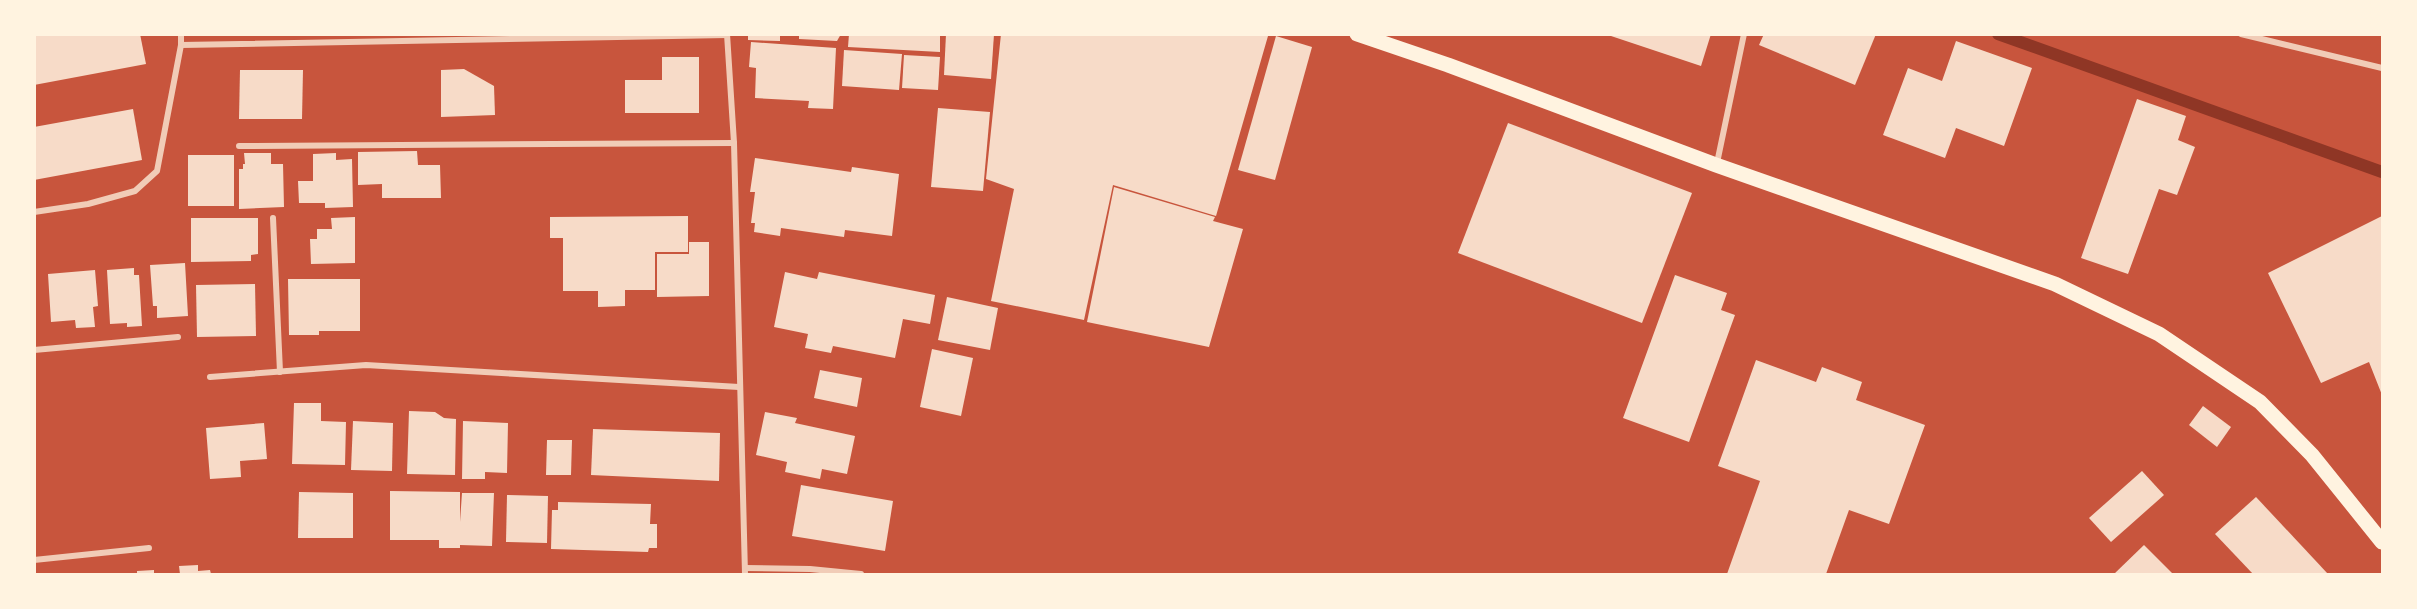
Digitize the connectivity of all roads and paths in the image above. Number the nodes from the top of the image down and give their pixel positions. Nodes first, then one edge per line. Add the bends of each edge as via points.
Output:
1 (181, 34) edge
2 (1357, 34) edge
3 (1744, 34) edge
4 (2241, 34) edge
5 (727, 35) edge
6 (181, 45) junction
7 (2382, 68) edge
8 (734, 143) junction
9 (238, 146) dead end
10 (1716, 165) junction
11 (34, 212) edge
12 (273, 218) dead end
13 (178, 337) dead end
14 (34, 350) edge
15 (280, 372) junction
16 (210, 377) dead end
17 (739, 387) junction
18 (2382, 542) edge
19 (149, 548) dead end
20 (34, 560) edge
21 (745, 571) edge
22 (861, 574) edge

1 - 6 street
2 - 10 main road via 1448,64
3 - 10 street
4 - 7 street
5 - 6 street
5 - 8 street
6 - 11 street via 157,171 135,190 88,204
8 - 9 street
8 - 17 street
10 - 18 main road via 2055,284 2159,334 2260,402 2312,455
12 - 15 street
13 - 14 street
15 - 16 street
15 - 17 street via 366,366
17 - 21 street
19 - 20 street
21 - 22 street via 810,569

